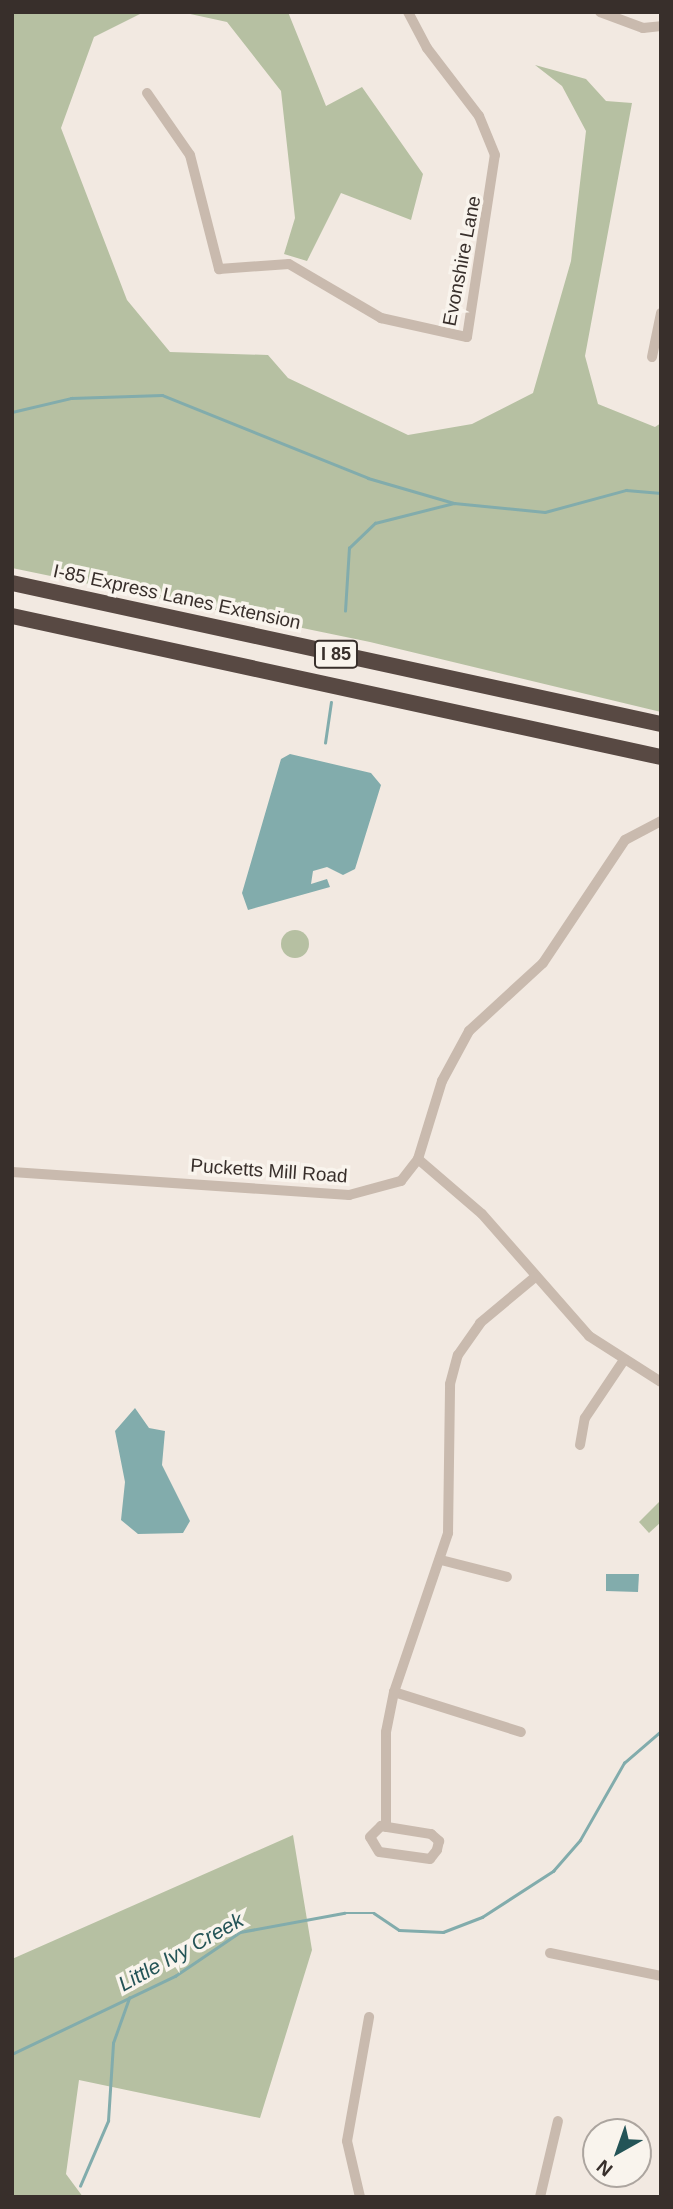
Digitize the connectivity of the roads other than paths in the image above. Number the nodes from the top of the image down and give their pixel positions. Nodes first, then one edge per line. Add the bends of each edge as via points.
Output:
1 (408, 12) edge
2 (600, 12) edge
3 (661, 26) edge
4 (147, 93) dead end
5 (661, 313) edge
6 (652, 357) dead end
7 (12, 583) edge
8 (12, 616) edge
9 (661, 724) edge
10 (661, 757) edge
11 (661, 821) edge
12 (418, 1159) junction
13 (12, 1172) edge
14 (535, 1277) junction
15 (624, 1360) junction
16 (661, 1382) edge
17 (580, 1445) dead end
18 (441, 1560) junction
19 (507, 1577) dead end
20 (394, 1692) junction
21 (521, 1732) dead end
22 (386, 1827) junction
23 (550, 1953) dead end
24 (661, 1976) edge
25 (369, 2017) dead end
26 (558, 2121) dead end
27 (360, 2197) edge
28 (540, 2197) edge

1 - 4 street, Evonshire Lane via 479,116 495,155 467,337 381,318 289,264 219,269 190,155
2 - 3 street via 643,28
5 - 6 street
7 - 9 highway, I-85 Express Lanes Extension / I 85
8 - 10 highway, I 85
11 - 12 street, Pucketts Mill Road via 625,840 542,964 469,1031 442,1081
12 - 13 street, Pucketts Mill Road via 395,1184 349,1195
12 - 14 street via 482,1214
14 - 15 street via 589,1336
14 - 18 street via 480,1323 458,1354 450,1384 448,1533
15 - 16 street
15 - 17 street via 584,1418
18 - 19 street
18 - 20 street
20 - 21 street
20 - 22 street via 386,1732
22 - 22 street via 370,1838 379,1852 430,1859 437,1850 439,1841 431,1834
23 - 24 street
25 - 27 street via 347,2141
26 - 28 street

